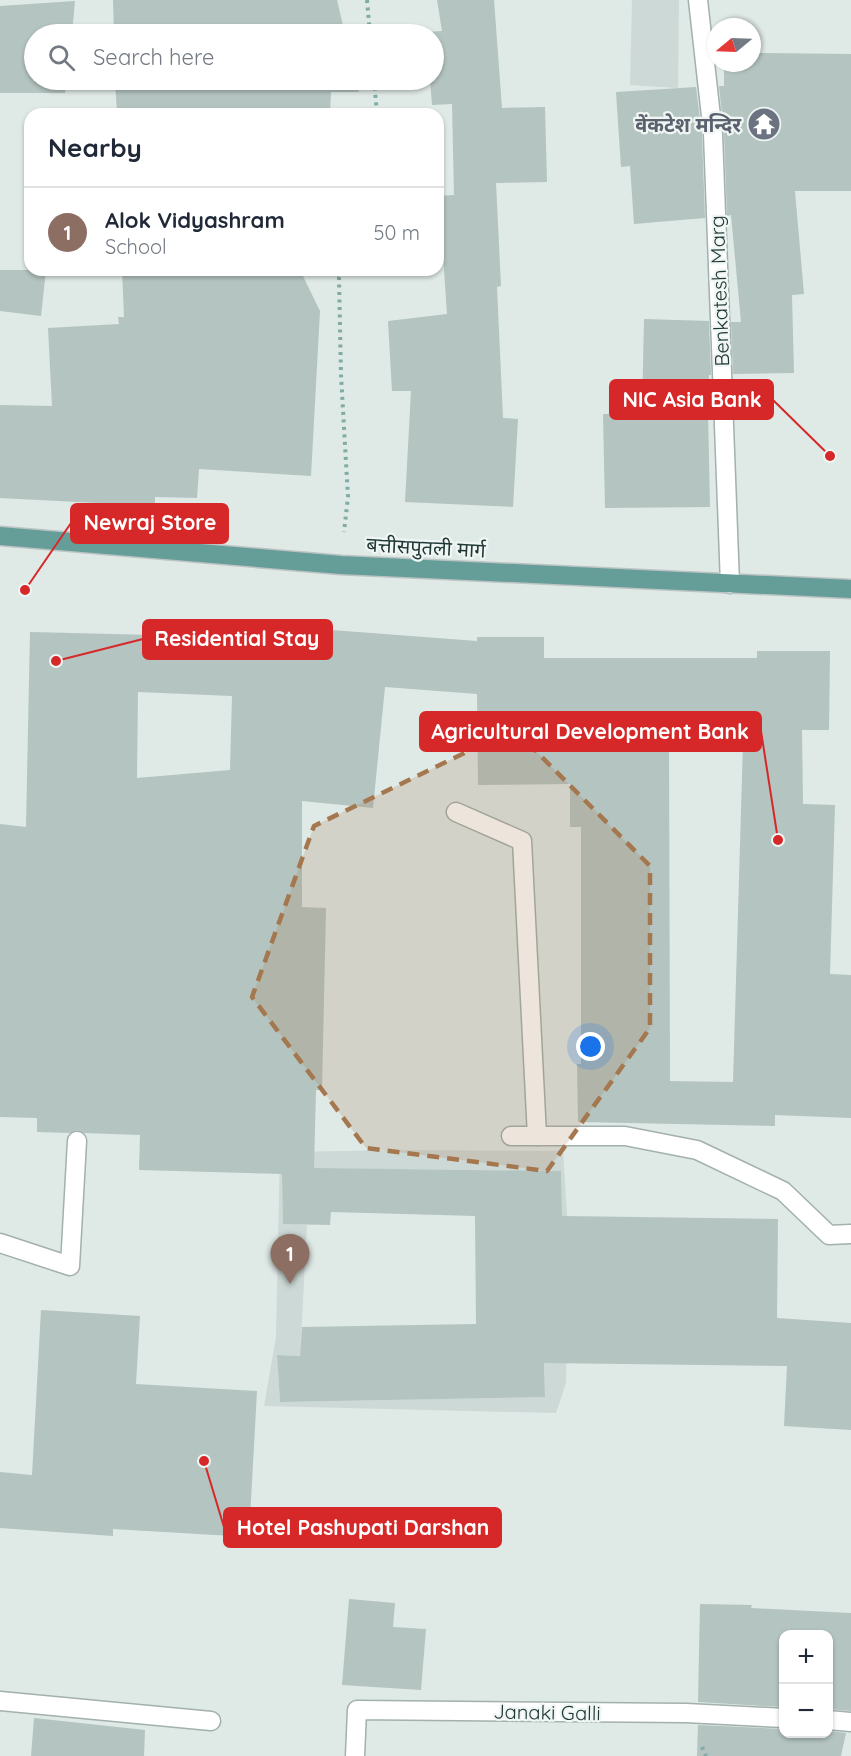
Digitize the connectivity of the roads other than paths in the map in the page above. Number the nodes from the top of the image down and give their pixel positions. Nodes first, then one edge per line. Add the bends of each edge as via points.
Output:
1 (698, 0) edge
2 (0, 536) edge
3 (730, 584) junction
4 (851, 589) edge
5 (456, 812) dead end
6 (511, 1136) dead end
7 (537, 1136) junction
8 (77, 1141) dead end
9 (851, 1234) edge
10 (0, 1243) edge
11 (0, 1701) edge
12 (779, 1718) edge
13 (833, 1720) edge
14 (211, 1721) dead end
15 (851, 1722) edge
16 (355, 1756) edge

1 - 3 street, Benkatesh Marg via 712,134
2 - 3 main road, बत्तीसपुतली मार्ग via 341,565
3 - 4 main road, बत्तीसपुतली मार्ग
5 - 7 street via 522,841
6 - 7 street
7 - 9 street via 625,1136 697,1150 783,1191 830,1235
8 - 10 street via 70,1266
11 - 14 street
12 - 16 street, Janaki Galli via 687,1713 357,1710
13 - 15 street

